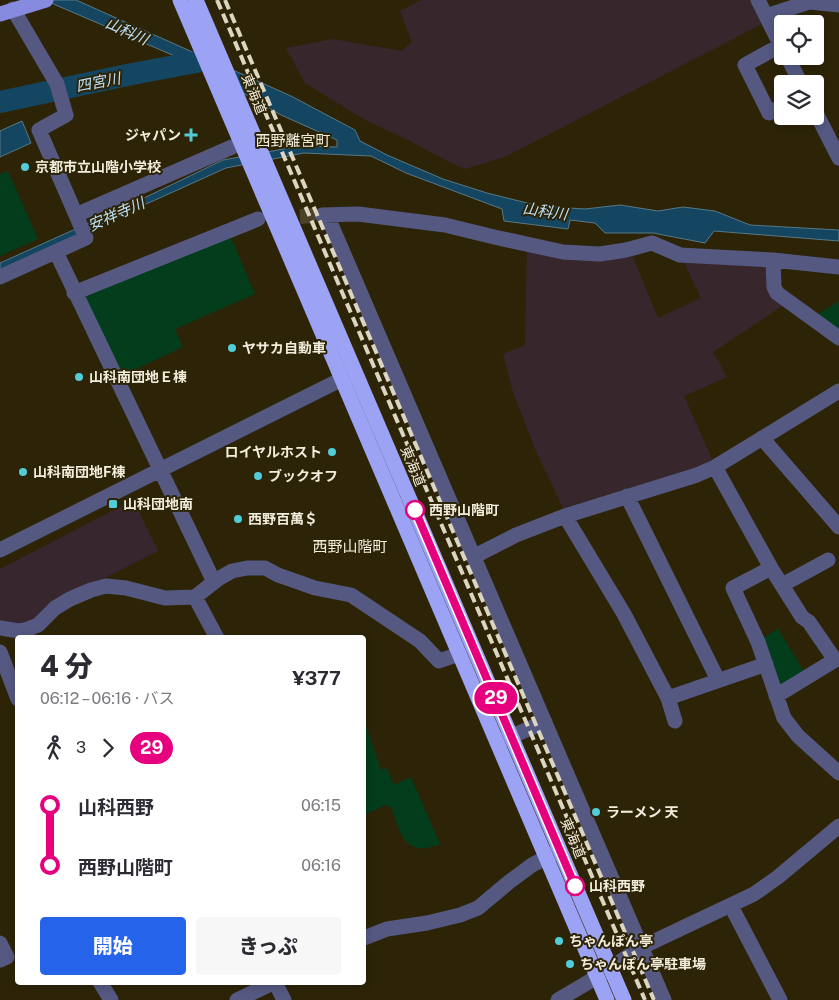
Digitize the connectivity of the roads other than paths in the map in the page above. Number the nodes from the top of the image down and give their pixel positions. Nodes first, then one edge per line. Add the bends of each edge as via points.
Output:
1 (46, 0) edge
2 (180, 0) edge
3 (196, 0) edge
4 (758, 0) edge
5 (839, 5) edge
6 (6, 11) edge
7 (766, 16) junction
8 (774, 32) edge
9 (774, 54) edge
10 (774, 110) edge
11 (822, 125) edge
12 (232, 147) dead end
13 (839, 158) edge
14 (77, 216) junction
15 (258, 219) dead end
16 (56, 252) junction
17 (773, 260) junction
18 (839, 267) edge
19 (0, 278) edge
20 (74, 293) junction
21 (839, 338) edge
22 (349, 376) junction
23 (839, 391) edge
24 (762, 438) junction
25 (715, 467) junction
26 (159, 470) junction
27 (628, 496) junction
28 (565, 516) junction
29 (839, 527) edge
30 (0, 550) edge
31 (473, 557) junction
32 (828, 560) dead end
33 (771, 568) junction
34 (214, 582) junction
35 (782, 584) junction
36 (195, 597) junction
37 (0, 628) edge
38 (214, 635) edge
39 (0, 652) edge
40 (459, 654) junction
41 (766, 664) junction
42 (718, 680) junction
43 (15, 691) edge
44 (776, 696) junction
45 (668, 698) junction
46 (675, 721) dead end
47 (545, 722) junction
48 (512, 736) junction
49 (496, 742) junction
50 (839, 773) edge
51 (839, 826) edge
52 (561, 851) junction
53 (546, 857) junction
54 (731, 906) junction
55 (366, 937) edge
56 (0, 943) edge
57 (642, 947) junction
58 (0, 960) edge
59 (610, 968) junction
60 (597, 977) junction
61 (102, 985) edge
62 (269, 985) edge
63 (276, 985) edge
64 (111, 1000) edge
65 (237, 1000) edge
66 (284, 1000) edge
67 (558, 1000) edge
68 (607, 1000) edge
69 (624, 1000) edge
70 (664, 1000) edge
71 (780, 1000) edge

1 - 6 main road
2 - 22 highway, 東海道
3 - 22 highway, 東海道
4 - 7 street
5 - 7 street via 808,2
6 - 14 street via 59,89 66,114 39,130
7 - 8 street
9 - 10 street via 745,65 769,113
11 - 13 street
12 - 14 street
14 - 16 street via 86,238
15 - 20 street
16 - 19 street
16 - 20 street
17 - 18 street
17 - 21 street via 777,293
17 - 31 street via 680,255 652,242 600,254 564,252 445,225 358,214 325,215
20 - 26 street
22 - 26 street
22 - 40 highway, 東海道
22 - 48 highway, 東海道
23 - 24 street
24 - 25 street
24 - 29 street
25 - 27 street
25 - 33 street
26 - 30 street
26 - 34 street
27 - 28 street
27 - 42 street
28 - 31 street via 516,535
28 - 45 street via 624,614
31 - 47 street
32 - 35 street
33 - 35 street
33 - 41 street via 734,588
34 - 36 street
34 - 40 street via 232,572 265,568 315,588 351,595 420,641 439,661
35 - 44 street via 835,660
36 - 37 street via 165,598 106,586 70,599 38,625 28,629
36 - 38 street
39 - 43 street
40 - 49 highway, 東海道
41 - 42 street
41 - 44 street
42 - 45 street
44 - 50 street via 784,718 798,736
45 - 46 street
47 - 48 street
47 - 57 street
48 - 49 street
48 - 52 highway, 東海道
49 - 53 highway, 東海道
51 - 54 street via 766,886
52 - 53 street
52 - 59 highway, 東海道
53 - 55 street via 478,908 427,923 386,929
53 - 60 highway, 東海道
54 - 57 street
54 - 71 street
56 - 58 street via 7,957
57 - 59 street
57 - 70 street
59 - 60 street
59 - 69 highway, 東海道
60 - 67 street
60 - 68 highway, 東海道
61 - 64 street
62 - 65 street
63 - 66 street

